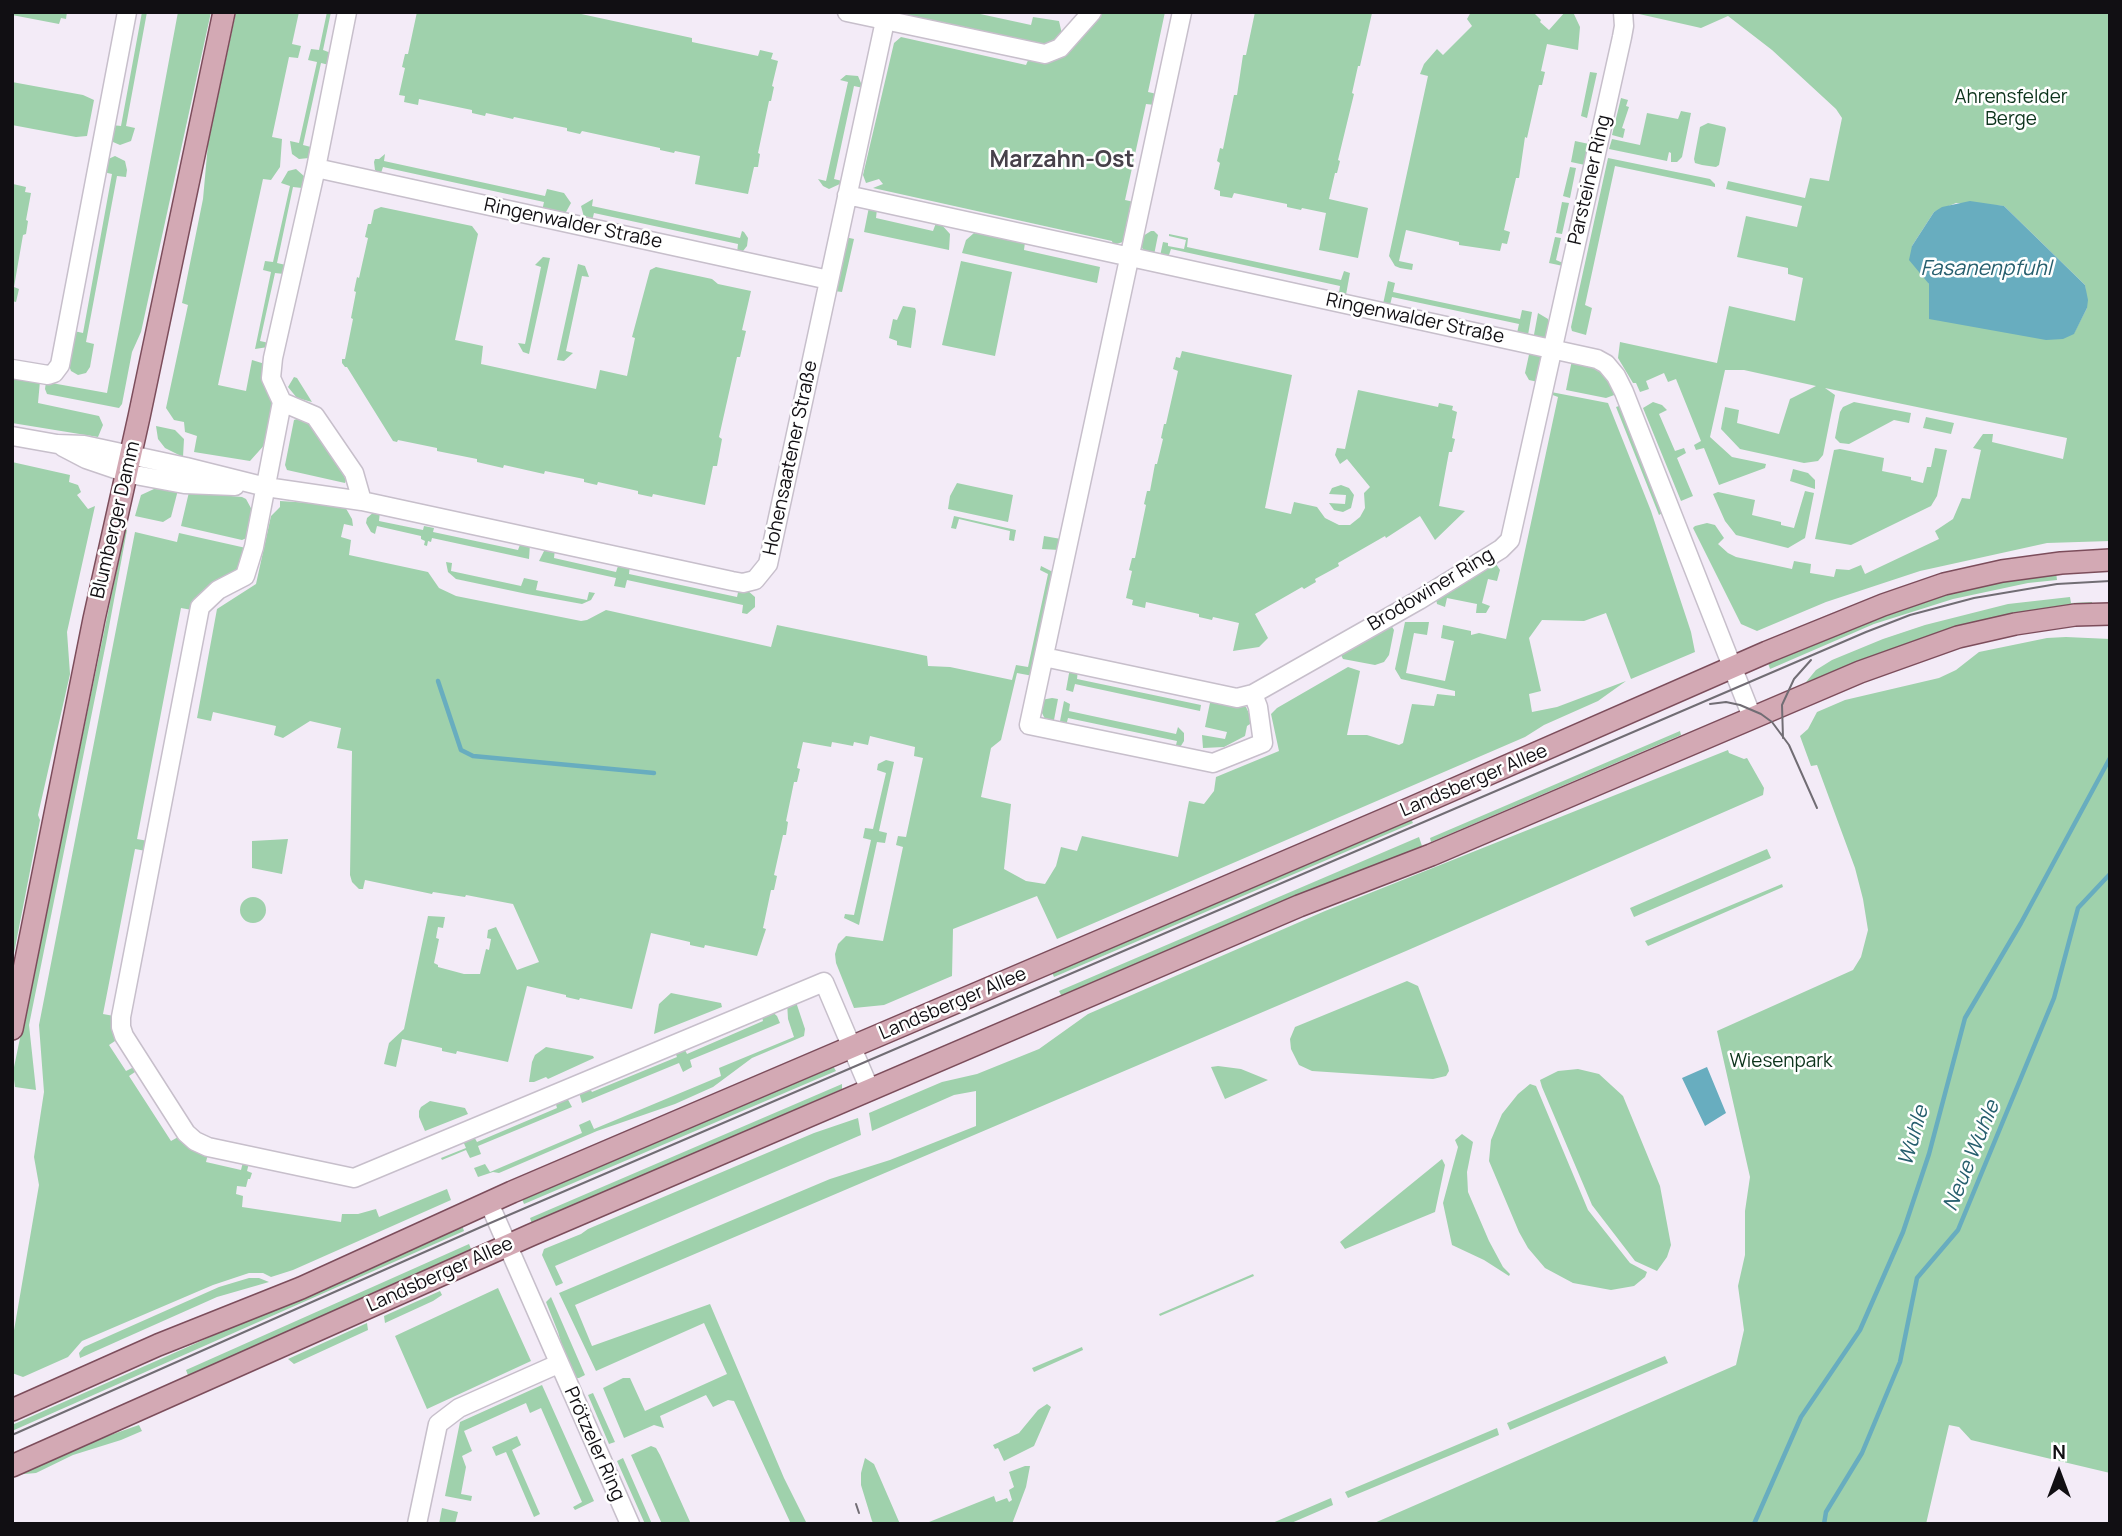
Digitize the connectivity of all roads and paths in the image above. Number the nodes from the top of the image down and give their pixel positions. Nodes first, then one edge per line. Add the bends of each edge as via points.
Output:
1 (127, 12) edge
2 (224, 12) edge
3 (347, 12) edge
4 (847, 12) edge
5 (1092, 12) edge
6 (1182, 12) edge
7 (1623, 12) edge
8 (885, 20) junction
9 (316, 168) junction
10 (847, 195) junction
11 (1129, 256) junction
12 (829, 280) junction
13 (1553, 348) junction
14 (12, 369) edge
15 (282, 402) junction
16 (12, 436) edge
17 (128, 464) junction
18 (266, 487) junction
19 (362, 501) junction
20 (2110, 560) edge
21 (2110, 614) edge
22 (1044, 657) junction
23 (1732, 668) junction
24 (1253, 694) junction
25 (1752, 718) junction
26 (12, 1029) edge
27 (851, 1047) junction
28 (870, 1090) junction
29 (489, 1203) junction
30 (507, 1245) junction
31 (558, 1364) junction
32 (12, 1410) edge
33 (12, 1466) edge
34 (418, 1524) edge
35 (630, 1524) edge

1 - 14 street via 60,365 48,375
2 - 17 main road, Blumberger Damm
3 - 9 street
4 - 8 street
5 - 8 street via 1060,48 1045,54
6 - 11 street
7 - 13 street, Parsteiner Ring via 1622,37
8 - 10 street, Hohensaatener Straße
9 - 12 street, Ringenwalder Straße
9 - 15 street via 271,368
10 - 11 street, Ringenwalder Straße
10 - 12 street, Hohensaatener Straße
11 - 13 street, Ringenwalder Straße
11 - 22 street
12 - 19 street, Hohensaatener Straße via 768,564 755,580 732,581
13 - 23 street, Ringenwalder Straße via 1597,359 1616,376
13 - 24 street, Brodowiner Ring via 1510,540 1419,600
15 - 18 street
15 - 19 street via 315,416 354,473
16 - 17 street, Hohensaatener Straße via 57,444 86,459
17 - 18 street, Hohensaatener Straße via 184,484
17 - 26 main road, Blumberger Damm
18 - 19 street, Hohensaatener Straße
18 - 27 street via 249,569 200,607 121,1017 124,1036 186,1133 208,1147 354,1178 824,982
20 - 23 main road, Landsberger Allee via 2002,571 1944,584
21 - 25 main road, Landsberger Allee via 2015,624 1958,637
22 - 24 street, Brodowiner Ring via 1237,698
22 - 24 street via 1029,725 1213,763 1263,743
23 - 25 street, Ringenwalder Straße
23 - 27 main road, Landsberger Allee
25 - 28 main road, Landsberger Allee
27 - 28 street
27 - 29 main road, Landsberger Allee
28 - 30 main road, Landsberger Allee
29 - 30 street, Prötzeler Ring
29 - 32 main road, Landsberger Allee
30 - 31 street, Prötzeler Ring
30 - 33 main road, Landsberger Allee
31 - 34 street, Prötzeler Ring via 459,1408 438,1424
31 - 35 street, Prötzeler Ring

